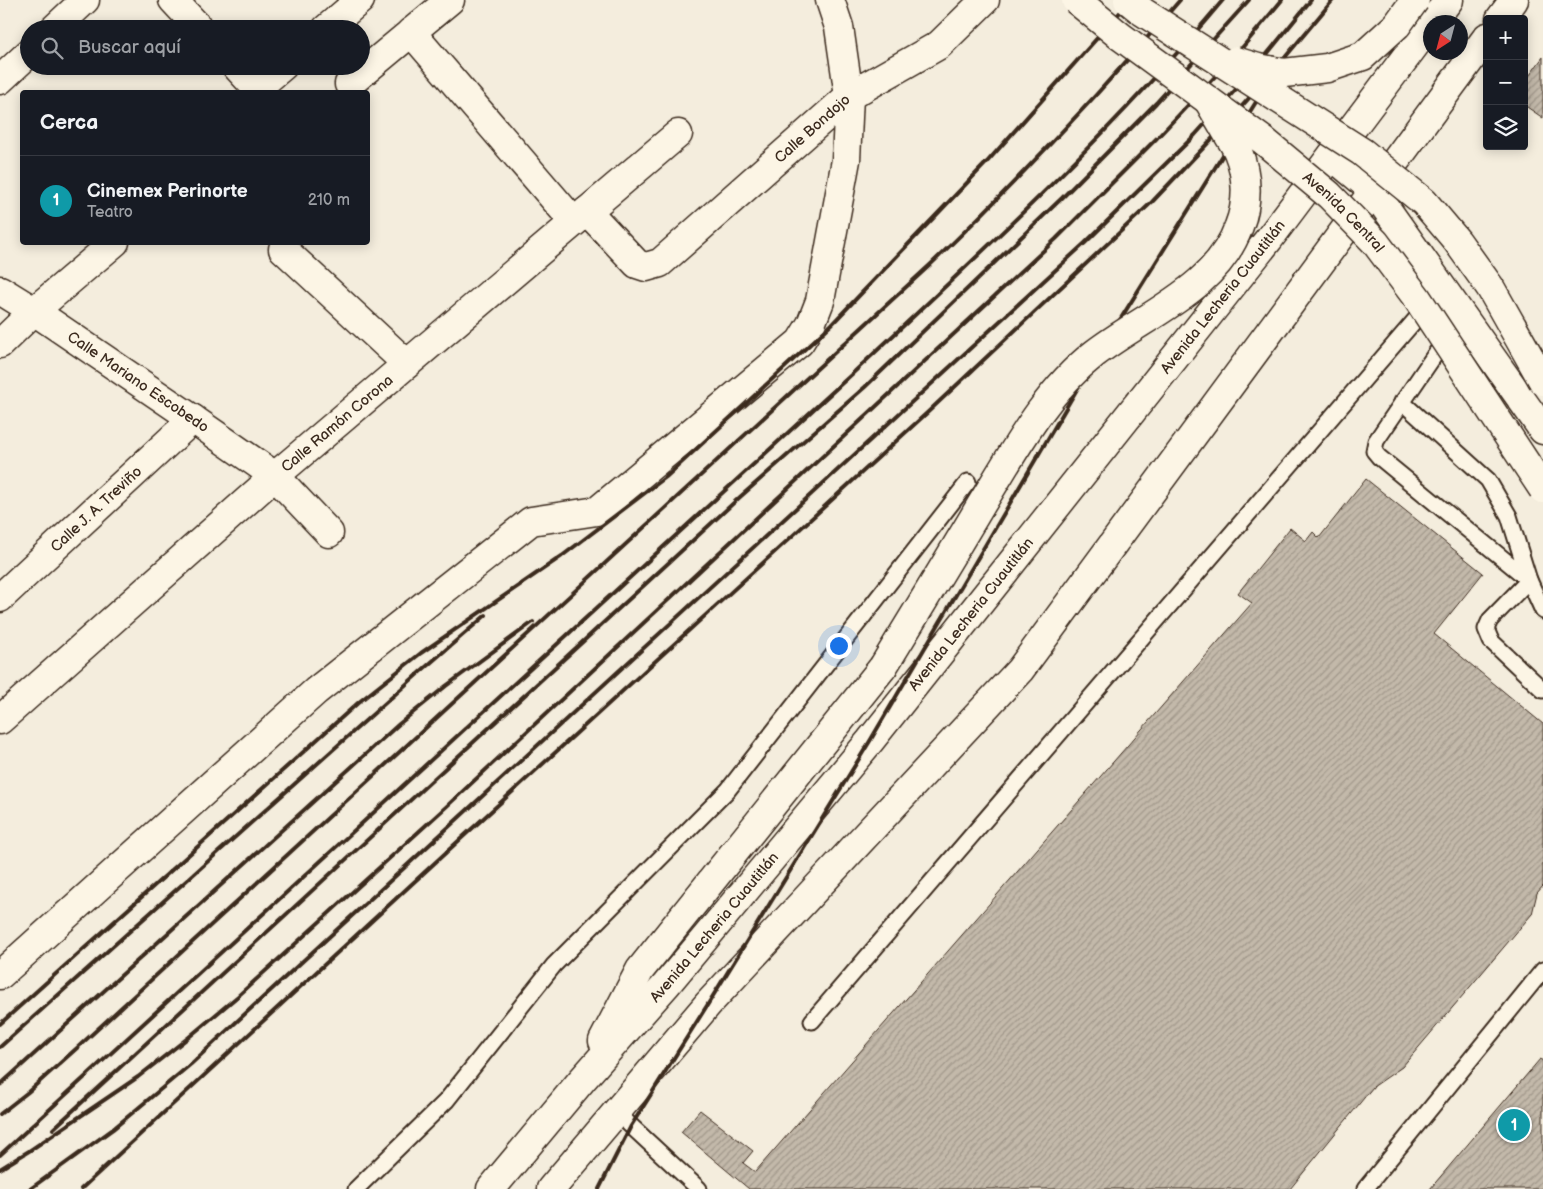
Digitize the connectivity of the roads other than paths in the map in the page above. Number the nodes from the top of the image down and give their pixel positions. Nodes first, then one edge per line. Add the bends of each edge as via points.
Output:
1 (85, 0) edge
2 (173, 0) edge
3 (360, 0) edge
4 (450, 0) edge
5 (830, 0) edge
6 (986, 0) edge
7 (1076, 0) edge
8 (1128, 0) edge
9 (1415, 0) edge
10 (1449, 0) edge
11 (1514, 0) edge
12 (1438, 15) edge
13 (1503, 15) edge
14 (64, 20) edge
15 (192, 20) edge
16 (337, 20) edge
17 (410, 32) junction
18 (1423, 35) edge
19 (1483, 42) edge
20 (1201, 50) junction
21 (20, 60) edge
22 (370, 66) edge
23 (2, 74) edge
24 (245, 75) edge
25 (274, 75) edge
26 (360, 75) edge
27 (349, 84) dead end
28 (259, 90) edge
29 (849, 96) junction
30 (1208, 100) junction
31 (678, 134) dead end
32 (1332, 156) junction
33 (1373, 190) junction
34 (581, 217) junction
35 (111, 245) edge
36 (283, 250) dead end
37 (1443, 288) junction
38 (0, 290) edge
39 (34, 311) junction
40 (1462, 315) junction
41 (0, 344) edge
42 (407, 364) junction
43 (1543, 381) edge
44 (1402, 402) junction
45 (193, 419) junction
46 (1543, 430) edge
47 (274, 476) junction
48 (968, 482) dead end
49 (1543, 489) edge
50 (329, 532) dead end
51 (1529, 580) junction
52 (0, 598) edge
53 (1543, 611) edge
54 (1543, 690) edge
55 (0, 720) edge
56 (1543, 970) edge
57 (0, 975) edge
58 (812, 1021) dead end
59 (582, 1080) junction
60 (616, 1112) junction
61 (356, 1189) edge
62 (491, 1189) edge
63 (551, 1189) edge
64 (699, 1189) edge
65 (1365, 1189) edge

1 - 14 street
2 - 15 street
3 - 16 street
4 - 17 street
5 - 29 street via 839,27
6 - 29 street, Calle Bondojo via 939,45
7 - 30 street, Avenida Central, bridge
8 - 20 street, bridge
9 - 20 street, bridge via 1397,25 1363,56 1327,68 1284,73
10 - 12 street, Avenida Lecheria Cuautitlán
11 - 13 street
17 - 22 street
17 - 34 street
18 - 32 street, Avenida Lecheria Cuautitlán
19 - 33 street
20 - 43 street, bridge via 1362,152 1424,202 1490,287
21 - 23 street
24 - 28 street
25 - 28 street
26 - 27 street
29 - 34 street, Calle Bondojo via 660,263 646,267 637,264
29 - 57 street via 846,160 820,301 800,342 597,511 531,521 316,691
30 - 49 street, Avenida Central, bridge via 1329,195 1375,242 1417,298
30 - 59 street, bridge via 1238,152 1246,183 1246,203 1227,251 1198,284 1094,354 1054,394 1019,443 883,667 640,970
31 - 34 street, Calle Ramón Corona
32 - 33 street
32 - 59 street, Avenida Lecheria Cuautitlán via 870,741 666,985
33 - 37 street
33 - 60 street via 1020,670 708,1004
34 - 42 street, Calle Ramón Corona
35 - 39 street
36 - 42 street
37 - 40 street
37 - 58 lane
38 - 39 street, Calle Mariano Escobedo
39 - 41 street
39 - 45 street, Calle Mariano Escobedo
40 - 44 lane
40 - 46 street
42 - 47 street, Calle Ramón Corona
44 - 51 lane via 1488,480 1509,516
44 - 51 lane via 1376,441 1374,451 1378,457
45 - 47 street, Calle Mariano Escobedo
45 - 52 street, Calle J. A. Treviño
47 - 50 street, Calle Mariano Escobedo
47 - 55 street, Calle Ramón Corona
48 - 61 lane via 728,790 554,965 446,1101
51 - 53 lane
51 - 54 lane via 1490,620 1486,630 1491,641
56 - 65 lane
59 - 62 street, Avenida Lecheria Cuautitlán
60 - 63 street
60 - 64 lane

